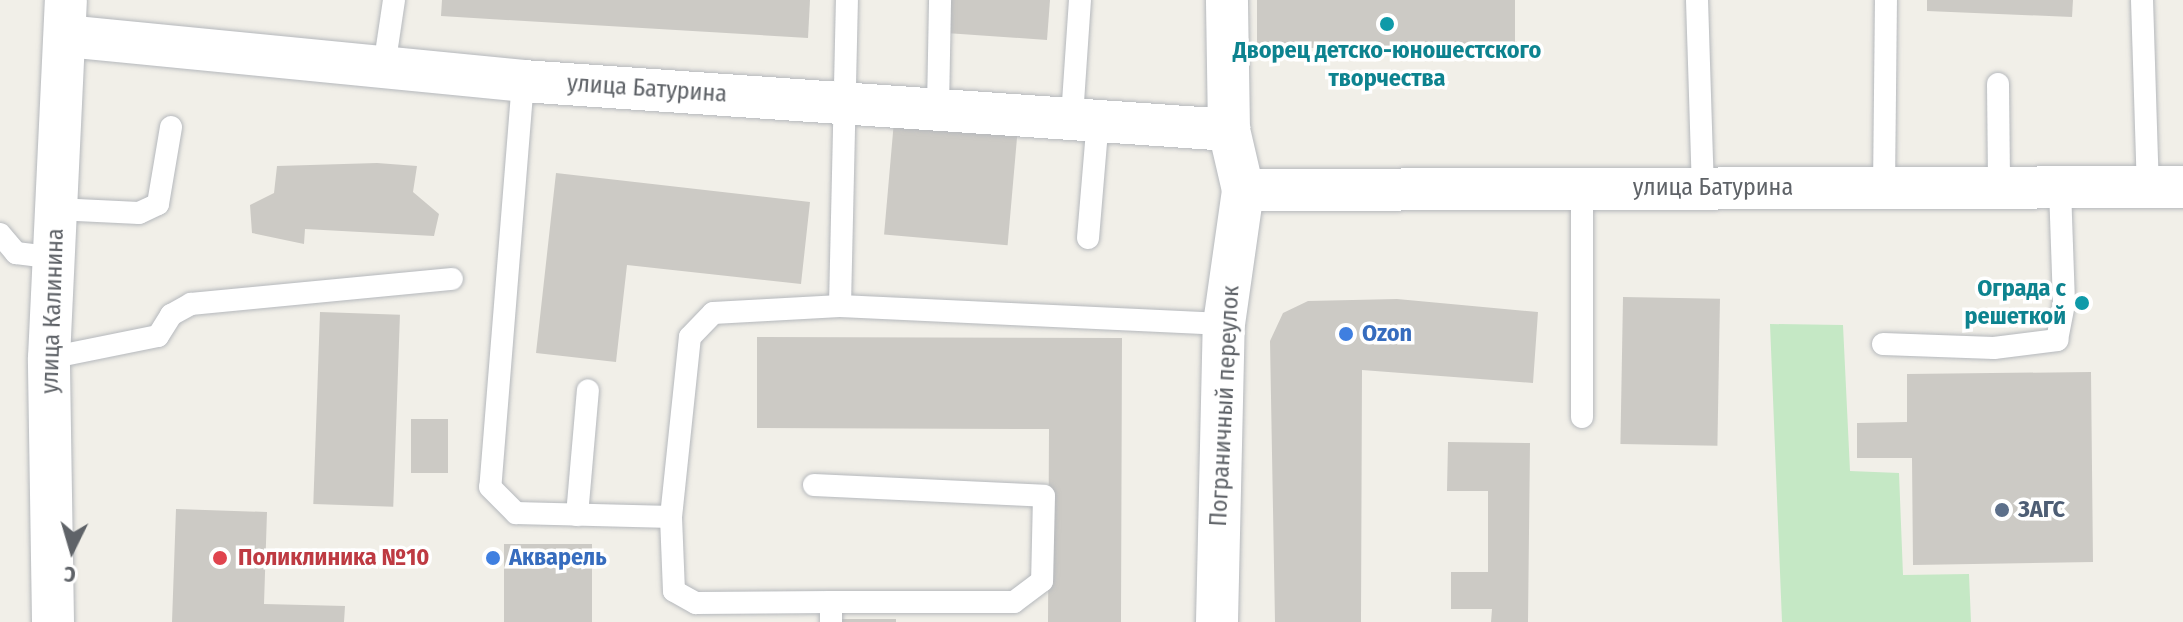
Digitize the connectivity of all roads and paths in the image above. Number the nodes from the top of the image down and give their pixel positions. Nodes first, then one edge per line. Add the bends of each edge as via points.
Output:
1 (394, 0) edge
2 (847, 0) edge
3 (940, 0) edge
4 (1080, 0) edge
5 (1227, 0) edge
6 (1697, 0) edge
7 (1886, 0) edge
8 (2142, 0) edge
9 (65, 18) edge
10 (384, 67) junction
11 (523, 81) junction
12 (1998, 84) dead end
13 (846, 102) junction
14 (938, 107) junction
15 (1085, 117) junction
16 (171, 127) dead end
17 (1229, 130) junction
18 (1999, 187) junction
19 (2060, 187) junction
20 (2165, 187) edge
21 (1582, 188) junction
22 (1703, 188) junction
23 (1884, 188) junction
24 (1243, 190) junction
25 (56, 209) junction
26 (0, 234) edge
27 (1088, 238) dead end
28 (55, 258) junction
29 (452, 279) dead end
30 (840, 306) junction
31 (1224, 324) junction
32 (1883, 344) dead end
33 (49, 358) junction
34 (588, 390) dead end
35 (1582, 417) dead end
36 (814, 485) dead end
37 (577, 515) junction
38 (671, 517) junction
39 (831, 612) edge
40 (53, 622) edge
41 (1217, 622) edge

1 - 10 lane
2 - 13 lane
3 - 14 lane
4 - 15 lane
5 - 17 street, Пограничный переулок
6 - 22 lane
7 - 23 lane
8 - 20 lane
9 - 10 street, улица Батурина
9 - 25 street, улица Калинина
10 - 11 street, улица Батурина
11 - 13 street, улица Батурина
11 - 37 lane via 490,487 516,513
12 - 18 lane
13 - 14 street, улица Батурина
13 - 30 lane
14 - 15 street, улица Батурина
15 - 17 street, улица Батурина
15 - 27 lane
16 - 25 lane via 158,204 139,213
17 - 24 street, Пограничный переулок
18 - 19 street, улица Батурина
18 - 23 street, улица Батурина
19 - 20 street, улица Батурина
19 - 32 lane via 2064,303 2057,340 1994,348
21 - 22 street, улица Батурина
21 - 24 street, улица Батурина
21 - 35 lane
22 - 23 street, улица Батурина
24 - 31 street, Пограничный переулок
25 - 28 street, улица Калинина
26 - 28 lane via 16,253
28 - 33 street, улица Калинина
29 - 33 lane via 191,304 171,315 158,336
30 - 31 lane
30 - 38 lane via 713,313 690,337
31 - 41 street, Пограничный переулок
33 - 40 street, улица Калинина
34 - 37 lane
36 - 39 lane via 1044,496 1042,581 1014,602
37 - 38 lane
38 - 39 lane via 668,571 674,591 696,603

